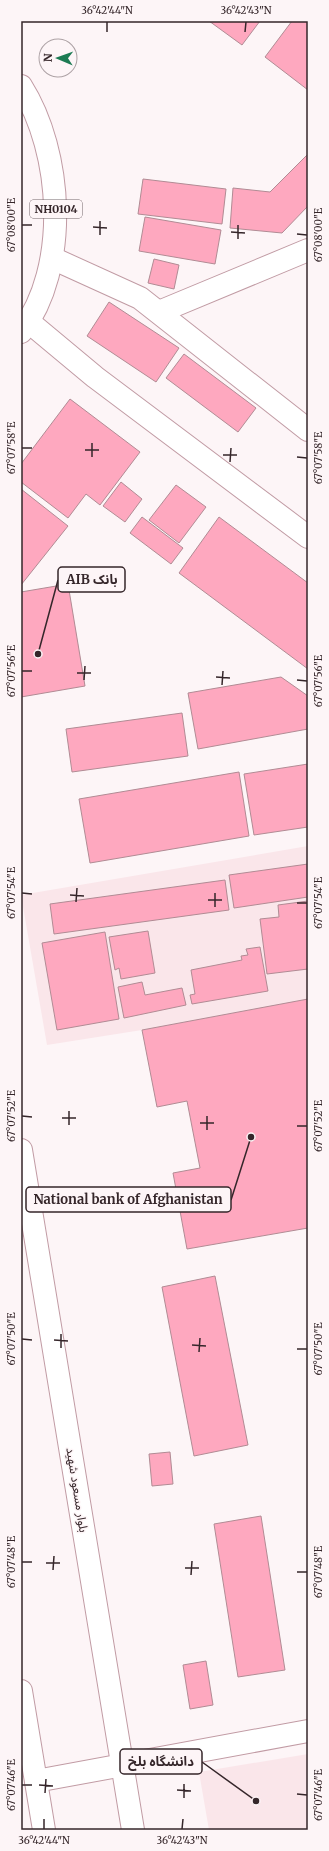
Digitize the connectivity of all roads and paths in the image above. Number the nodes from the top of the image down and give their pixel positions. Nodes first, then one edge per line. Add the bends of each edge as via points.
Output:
1 (21, 86) edge
2 (308, 250) edge
3 (52, 258) junction
4 (159, 312) junction
5 (25, 327) edge
6 (308, 430) edge
7 (308, 537) edge
8 (21, 1150) edge
9 (21, 1691) edge
10 (308, 1731) edge
11 (122, 1765) junction
12 (36, 1781) junction
13 (44, 1830) edge
14 (133, 1830) edge

1 - 3 main road, NH0104 via 31,102 49,152 56,205
2 - 4 main road
3 - 4 main road via 140,298
3 - 5 main road, NH0104 via 43,291
4 - 6 main road
5 - 7 main road
8 - 11 main road, بلوار مسعود شهید
9 - 12 main road
10 - 11 main road
11 - 12 main road
11 - 14 main road, بلوار مسعود شهید
12 - 13 main road

